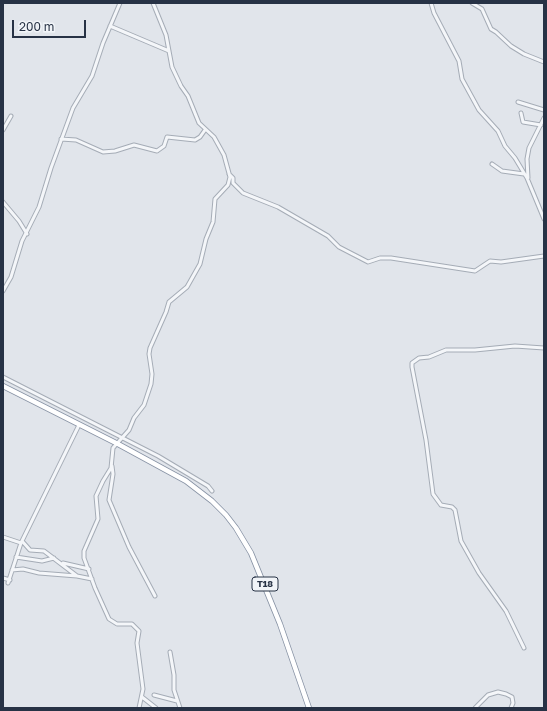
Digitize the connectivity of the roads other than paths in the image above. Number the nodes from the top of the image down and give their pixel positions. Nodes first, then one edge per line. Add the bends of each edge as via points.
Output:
1 (120, 3) edge
2 (153, 3) edge
3 (431, 3) edge
4 (472, 3) edge
5 (476, 5) edge
6 (110, 26) junction
7 (169, 51) junction
8 (544, 62) edge
9 (518, 102) dead end
10 (544, 110) edge
11 (521, 113) dead end
12 (11, 116) dead end
13 (544, 118) edge
14 (540, 125) junction
15 (3, 130) edge
16 (205, 130) junction
17 (61, 139) junction
18 (492, 164) dead end
19 (229, 174) junction
20 (524, 174) junction
21 (528, 180) junction
22 (3, 202) edge
23 (544, 219) edge
24 (27, 234) junction
25 (544, 256) edge
26 (3, 291) edge
27 (544, 348) edge
28 (3, 377) edge
29 (3, 386) edge
30 (80, 425) junction
31 (122, 437) junction
32 (118, 444) junction
33 (112, 465) junction
34 (212, 491) dead end
35 (3, 537) edge
36 (22, 542) junction
37 (16, 557) junction
38 (54, 558) junction
39 (63, 563) junction
40 (12, 570) junction
41 (89, 570) junction
42 (80, 577) junction
43 (4, 578) edge
44 (92, 579) junction
45 (154, 596) dead end
46 (524, 648) dead end
47 (170, 652) dead end
48 (154, 696) dead end
49 (142, 697) junction
50 (177, 701) junction
51 (149, 702) junction
52 (139, 707) edge
53 (156, 708) edge
54 (178, 708) edge
55 (309, 708) edge
56 (475, 708) edge
57 (511, 708) edge

1 - 6 street
2 - 7 street via 165,32
3 - 20 street via 459,61 462,79 479,110 498,131
4 - 5 street
5 - 8 street via 482,9 491,29 511,46
6 - 7 street
6 - 17 street via 92,76 76,103
7 - 16 street via 172,67 188,94 199,123
9 - 10 street
11 - 14 street via 523,122
12 - 15 street
13 - 14 street
14 - 21 street via 527,156
16 - 17 street via 195,140 167,137 158,151 134,145 103,152 79,141
16 - 19 street via 224,154
17 - 24 street via 41,201
18 - 20 street via 502,171
19 - 25 street via 233,178 233,183 243,193 278,207 328,236 339,247 368,262 391,258 446,268 475,270 490,261 501,262
19 - 31 street via 228,185 214,199 213,222 200,264 186,287 169,302 150,348 152,374 143,408
20 - 21 street
21 - 23 street
22 - 24 street
24 - 26 street
27 - 46 street via 515,346 446,350 419,358 412,363 433,494 441,505 452,507 454,510 461,541 506,612
28 - 31 street
29 - 30 highway, T18
30 - 32 highway, T18
30 - 36 street
31 - 32 street
31 - 34 street via 208,486
32 - 33 street via 113,448
32 - 55 highway, T18 via 186,481 212,501 236,528 263,580
33 - 41 street via 96,496 98,518 84,552
33 - 45 street via 114,474 109,500
35 - 36 street
36 - 37 street
36 - 38 street via 30,550 44,551
37 - 38 street via 42,561
37 - 40 street
38 - 39 street
39 - 41 street
39 - 42 street
40 - 42 street via 23,569
40 - 43 street via 9,582
41 - 44 street
42 - 44 street
44 - 49 street via 109,620 117,624 132,624 139,631 137,643
47 - 50 street
48 - 50 street
49 - 51 street
49 - 52 street
50 - 54 street
51 - 52 street
51 - 53 street
56 - 57 street via 488,695 498,692 512,697

